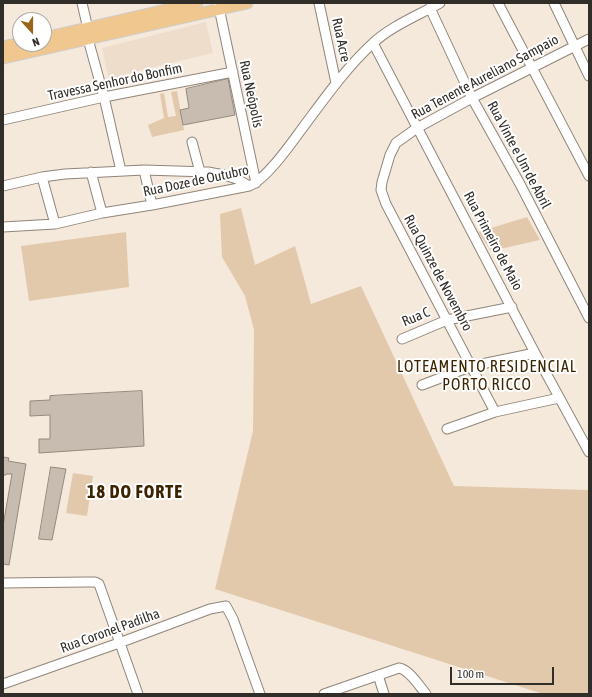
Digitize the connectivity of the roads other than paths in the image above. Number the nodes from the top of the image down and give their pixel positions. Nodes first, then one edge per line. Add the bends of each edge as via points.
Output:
1 (82, 3) edge
2 (197, 3) edge
3 (247, 3) edge
4 (319, 3) edge
5 (440, 3) edge
6 (498, 3) edge
7 (554, 3) edge
8 (218, 6) edge
9 (431, 6) edge
10 (88, 34) junction
11 (52, 37) edge
12 (589, 39) edge
13 (372, 43) junction
14 (574, 46) junction
15 (3, 58) edge
16 (532, 69) junction
17 (233, 72) junction
18 (589, 76) edge
19 (336, 83) junction
20 (104, 97) junction
21 (472, 98) junction
22 (3, 120) edge
23 (417, 128) junction
24 (192, 142) dead end
25 (396, 143) joint
26 (144, 170) junction
27 (121, 171) junction
28 (91, 172) junction
29 (200, 172) junction
30 (589, 176) edge
31 (42, 177) junction
32 (253, 185) junction
33 (3, 186) edge
34 (152, 205) junction
35 (102, 213) junction
36 (55, 224) junction
37 (3, 227) edge
38 (512, 307) junction
39 (589, 318) edge
40 (447, 320) junction
41 (402, 339) dead end
42 (535, 353) junction
43 (472, 366) junction
44 (422, 385) dead end
45 (559, 398) junction
46 (495, 412) junction
47 (446, 429) dead end
48 (587, 441) edge
49 (589, 452) edge
50 (3, 582) edge
51 (119, 643) junction
52 (378, 675) junction
53 (3, 684) edge
54 (138, 694) edge
55 (260, 694) edge
56 (324, 694) edge
57 (384, 694) edge
58 (426, 694) edge

1 - 10 street
2 - 10 main road
3 - 8 main road
4 - 19 street, Rua Acre
5 - 9 street, Rua Doze de Outubro
6 - 16 street
7 - 14 street
8 - 10 main road
8 - 17 street, Rua Neópolis
9 - 13 street, Rua Doze de Outubro
9 - 21 street, Rua Vinte e Um de Abril
10 - 11 main road
10 - 15 main road
10 - 20 street
12 - 14 street, Rua Tenente Aureliano Sampaio
13 - 19 street, Rua Doze de Outubro
13 - 23 street, Rua Primeiro de Maio
14 - 16 street, Rua Tenente Aureliano Sampaio
14 - 18 street
16 - 21 street, Rua Tenente Aureliano Sampaio
16 - 30 street
17 - 20 street, Travessa Senhor do Bonfim
17 - 32 street, Rua Neópolis
19 - 32 street, Rua Doze de Outubro via 282,156
20 - 22 street, Travessa Senhor do Bonfim
20 - 27 street
21 - 23 street, Rua Tenente Aureliano Sampaio
21 - 39 street, Rua Vinte e Um de Abril
23 - 25 street, Rua Tenente Aureliano Sampaio
23 - 38 street, Rua Primeiro de Maio
24 - 29 street
25 - 40 street, Rua Quinze de Novembro via 382,182 382,195
26 - 27 street
26 - 29 street
26 - 34 street
27 - 28 street
28 - 31 street
28 - 35 street
29 - 32 street via 224,175
31 - 33 street
31 - 36 street
32 - 34 street, Rua Doze de Outubro
34 - 35 street, Rua Doze de Outubro
35 - 36 street, Rua Doze de Outubro
36 - 37 street, Rua Doze de Outubro
38 - 40 street, Rua C
38 - 42 street, Rua Primeiro de Maio
40 - 41 street, Rua C
40 - 43 street, Rua Quinze de Novembro
42 - 43 street
42 - 45 street, Rua Primeiro de Maio
43 - 44 street
43 - 46 street, Rua Quinze de Novembro
45 - 46 street
45 - 48 street, Rua Primeiro de Maio
46 - 47 street
48 - 49 street, Rua Primeiro de Maio
50 - 51 street via 98,584
51 - 53 street, Rua Coronel Padilha
51 - 54 street
51 - 55 street, Rua Coronel Padilha via 210,609 226,606
52 - 56 street
52 - 57 street
52 - 58 street via 399,668 404,669

